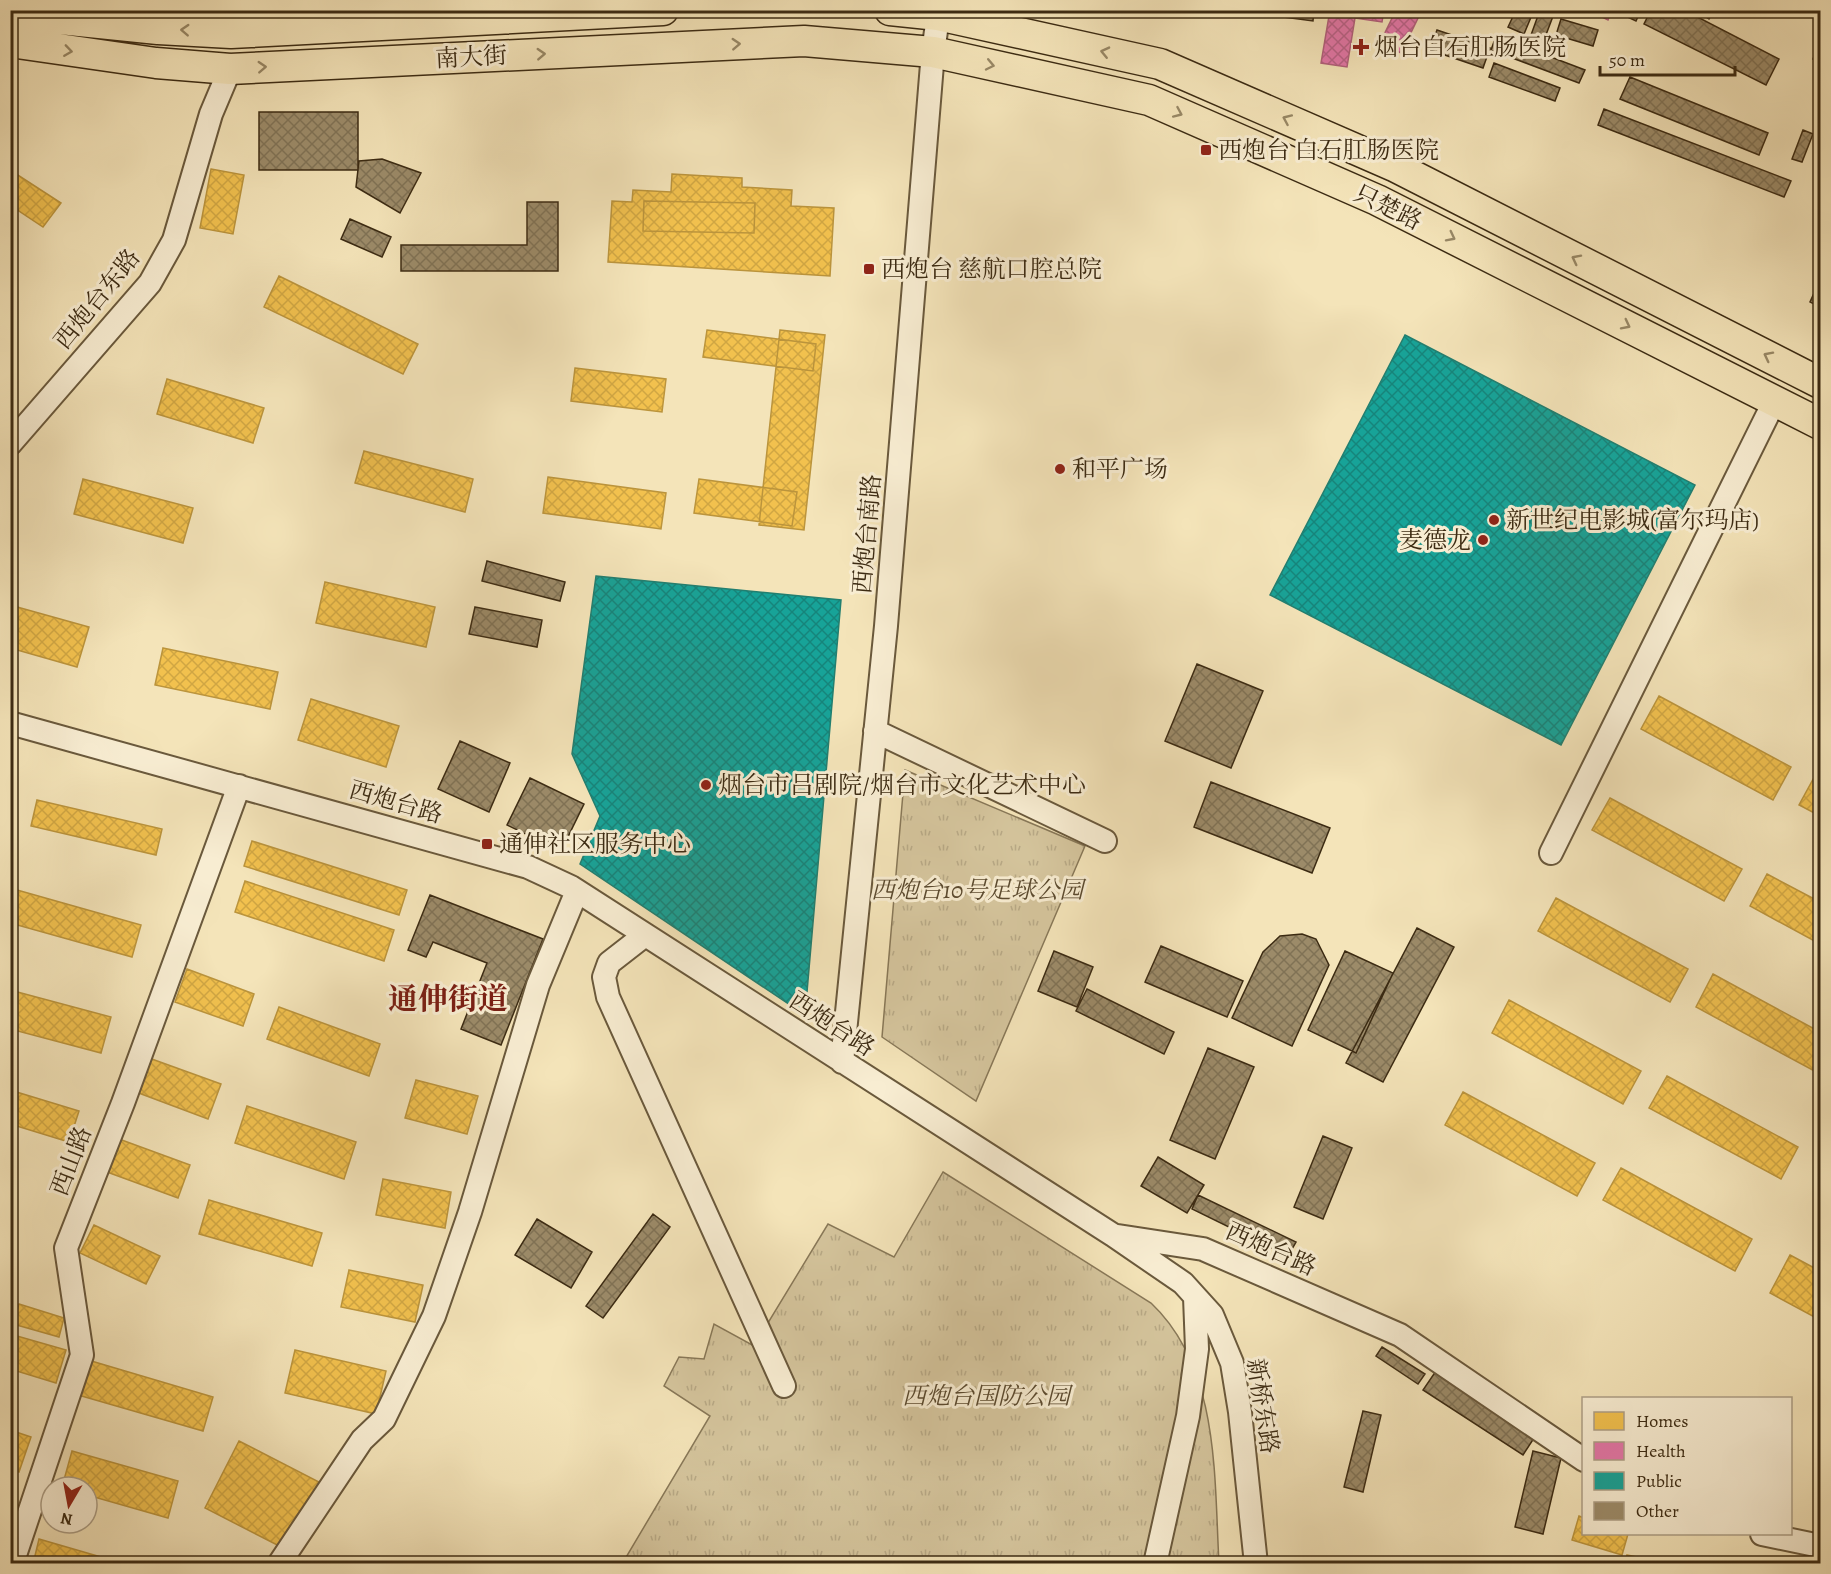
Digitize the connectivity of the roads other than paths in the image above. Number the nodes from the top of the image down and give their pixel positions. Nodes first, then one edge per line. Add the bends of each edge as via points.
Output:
1 (663, 10) edge
2 (890, 10) edge
3 (10, 11) edge
4 (938, 13) edge
5 (10, 42) edge
6 (933, 52) junction
7 (230, 69) junction
8 (1821, 383) edge
9 (1775, 400) junction
10 (1821, 424) edge
11 (10, 444) edge
12 (10, 723) edge
13 (875, 731) junction
14 (239, 786) junction
15 (1105, 841) dead end
16 (1551, 853) dead end
17 (578, 891) junction
18 (645, 935) junction
19 (842, 1062) junction
20 (1113, 1235) junction
21 (1195, 1297) junction
22 (784, 1386) dead end
23 (1582, 1459) edge
24 (1771, 1535) edge
25 (1821, 1546) edge
26 (12, 1563) edge
27 (279, 1563) edge
28 (1155, 1563) edge
29 (1256, 1563) edge

1 -> 3 main road, 南大街 via 231,33 158,29
2 - 4 main road
4 - 6 street, 西炮台南路
8 -> 4 main road, 只楚路 via 1394,166 1160,64
5 -> 7 main road, 南大街 via 156,63
7 -> 6 main road, 南大街 via 804,41
6 -> 9 main road, 只楚路 via 1149,100 1377,200
6 - 13 street, 西炮台南路
7 - 11 street, 西炮台东路 via 211,114 174,240 150,283
9 - 10 main road, 只楚路
9 - 16 street
12 - 14 street, 西炮台路
13 - 15 street
13 - 19 street, 西炮台南路
14 - 17 street, 西炮台路 via 528,867
14 - 26 street, 西山路 via 66,1248 82,1355
17 - 18 street, 西炮台路
17 - 27 street via 537,985 470,1212 434,1316 384,1419 362,1440
18 - 19 street, 西炮台路
18 - 22 street via 609,963 604,977 608,997
19 - 20 street, 西炮台路
20 - 21 street, 新桥东路 via 1183,1283
20 - 23 street, 西炮台路 via 1203,1248 1400,1335
21 - 28 street via 1197,1348 1188,1416
21 - 29 street, 新桥东路 via 1212,1315 1232,1363
24 - 25 street

